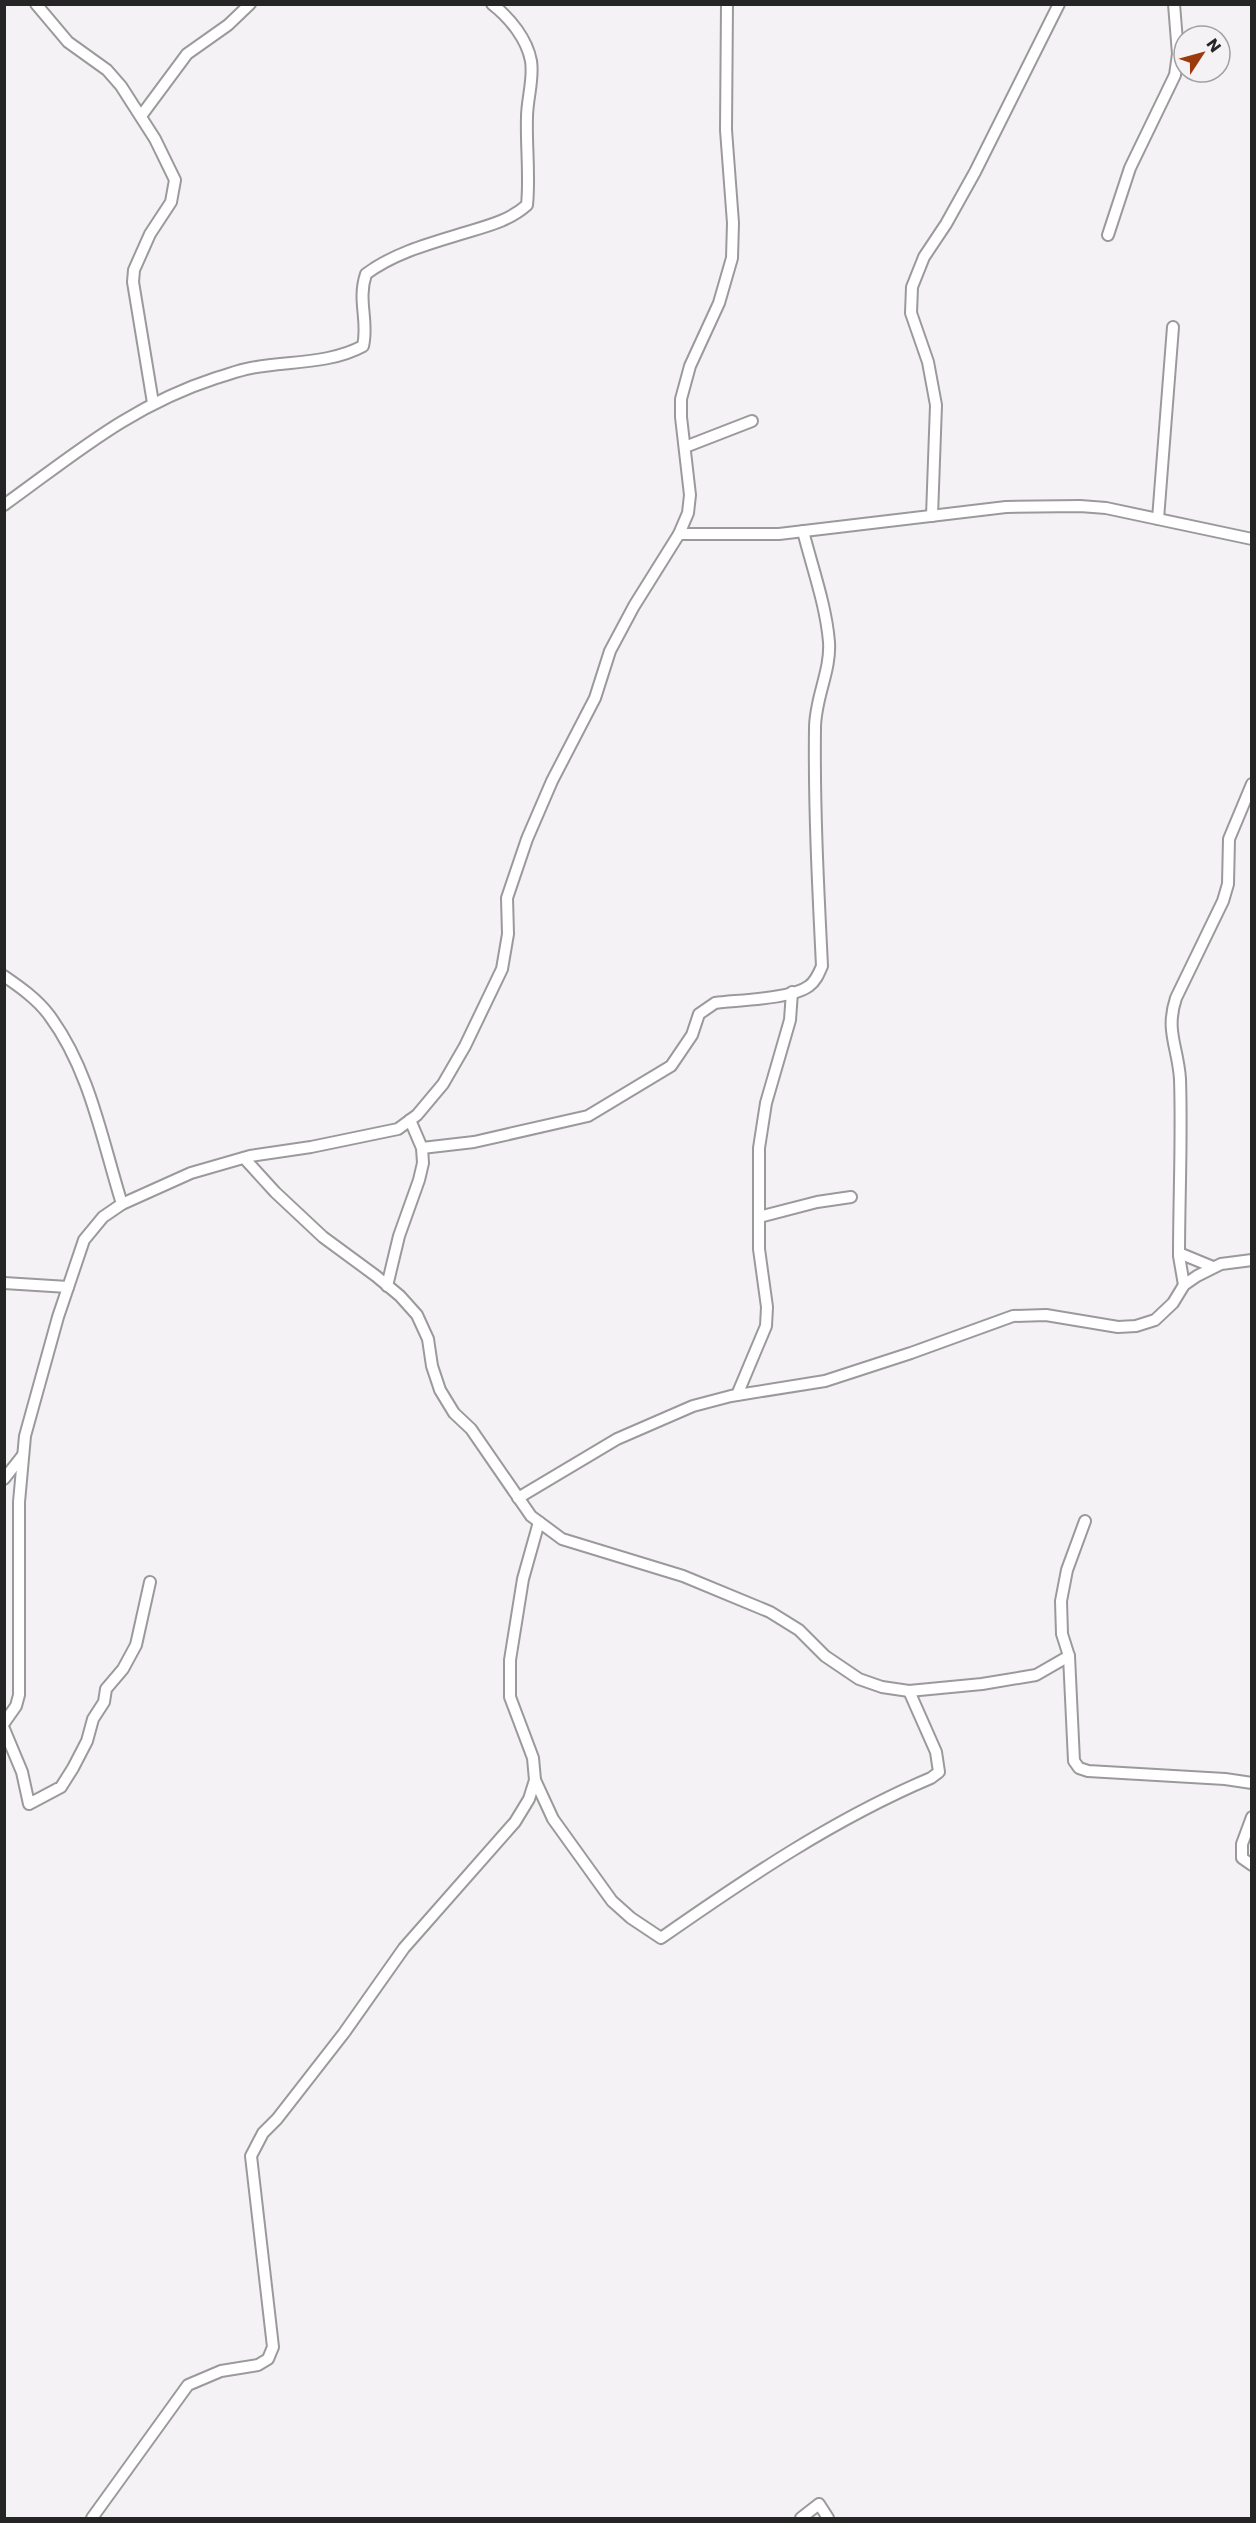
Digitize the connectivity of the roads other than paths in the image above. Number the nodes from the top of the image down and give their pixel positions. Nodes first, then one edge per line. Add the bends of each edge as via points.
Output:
1 (36, 4) edge
2 (250, 4) edge
3 (492, 4) edge
4 (727, 4) edge
5 (1059, 4) edge
6 (1174, 4) edge
7 (141, 116) junction
8 (1108, 235) dead end
9 (1173, 327) dead end
10 (153, 404) junction
11 (752, 421) dead end
12 (685, 447) junction
13 (4, 505) edge
14 (932, 516) junction
15 (1158, 519) junction
16 (803, 531) junction
17 (679, 534) junction
18 (1251, 539) edge
19 (1251, 784) edge
20 (4, 976) edge
21 (792, 992) junction
22 (410, 1120) junction
23 (423, 1148) junction
24 (244, 1158) junction
25 (851, 1197) dead end
26 (122, 1204) junction
27 (759, 1217) junction
28 (1179, 1253) junction
29 (1251, 1260) edge
30 (1213, 1267) junction
31 (4, 1283) edge
32 (1184, 1285) junction
33 (387, 1286) junction
34 (68, 1287) junction
35 (737, 1395) junction
36 (24, 1454) junction
37 (4, 1479) edge
38 (518, 1498) junction
39 (1085, 1521) dead end
40 (539, 1522) junction
41 (150, 1582) dead end
42 (1069, 1656) junction
43 (909, 1691) junction
44 (4, 1723) edge
45 (4, 1729) edge
46 (535, 1780) junction
47 (1251, 1783) edge
48 (1251, 1816) edge
49 (1251, 1865) edge
50 (93, 2518) edge
51 (801, 2518) edge
52 (828, 2518) edge

1 - 7 street via 68,42 107,70
2 - 7 street via 187,54
3 - 10 street via 518,29 531,59 527,205 501,222 398,255 366,273 361,290 366,335 363,346 355,351 251,368
4 - 12 street via 726,130 732,258 719,303 690,366 681,399
5 - 14 street via 975,172 924,257 912,287 911,313 928,362 936,405
6 - 8 street via 1178,54 1175,75 1130,168
7 - 10 street via 175,180 171,202 150,234 134,270
9 - 15 street
10 - 13 street via 87,442
11 - 12 street
12 - 17 street via 690,495
14 - 15 street via 1006,507 1080,506
14 - 16 street
15 - 18 street
16 - 17 street
16 - 21 street via 829,645 815,727 822,966 811,985
17 - 22 street via 633,606 610,651 595,698 526,839 507,898 508,934 502,969 443,1084
19 - 28 street via 1229,839 1228,884 1223,901 1171,1013 1170,1029 1179,1076
20 - 26 street via 49,1014 75,1056
21 - 23 street via 706,1007 699,1014 684,1050 671,1066 588,1116 474,1142
21 - 27 street via 790,1020 764,1114 759,1148
22 - 23 street
22 - 24 street via 398,1129
23 - 33 street via 419,1180
24 - 26 street via 191,1173
24 - 33 street via 323,1237
25 - 27 street
26 - 34 street via 103,1217 84,1240
27 - 35 street via 766,1326
28 - 30 street
28 - 32 street
29 - 30 street
30 - 32 street
31 - 34 street
32 - 35 street via 1173,1303 1155,1320 1136,1326 1118,1327 1046,1315 1013,1316 825,1381
33 - 38 street via 417,1315 428,1339 440,1390
34 - 36 street via 25,1436
35 - 38 street via 693,1407 617,1439
36 - 37 street
36 - 44 street via 19,1502 19,1695
38 - 40 street
39 - 42 street via 1067,1570 1061,1601 1062,1634
40 - 43 street via 562,1539 684,1576 770,1612 799,1630 825,1656 859,1679
40 - 46 street via 510,1660 510,1697 533,1758
41 - 45 street via 136,1645 106,1689 87,1741 61,1787 29,1804 22,1772
42 - 43 street via 1036,1676
42 - 47 street via 1073,1752 1079,1768
43 - 46 street via 936,1752 939,1772 787,1854 661,1938 612,1901 553,1819
46 - 50 street via 515,1822 404,1948 344,2033 264,2133 251,2156 273,2347 268,2359 258,2365 221,2371 188,2385
48 - 49 street via 1241,1851 1242,1858
51 - 52 street via 819,2504

